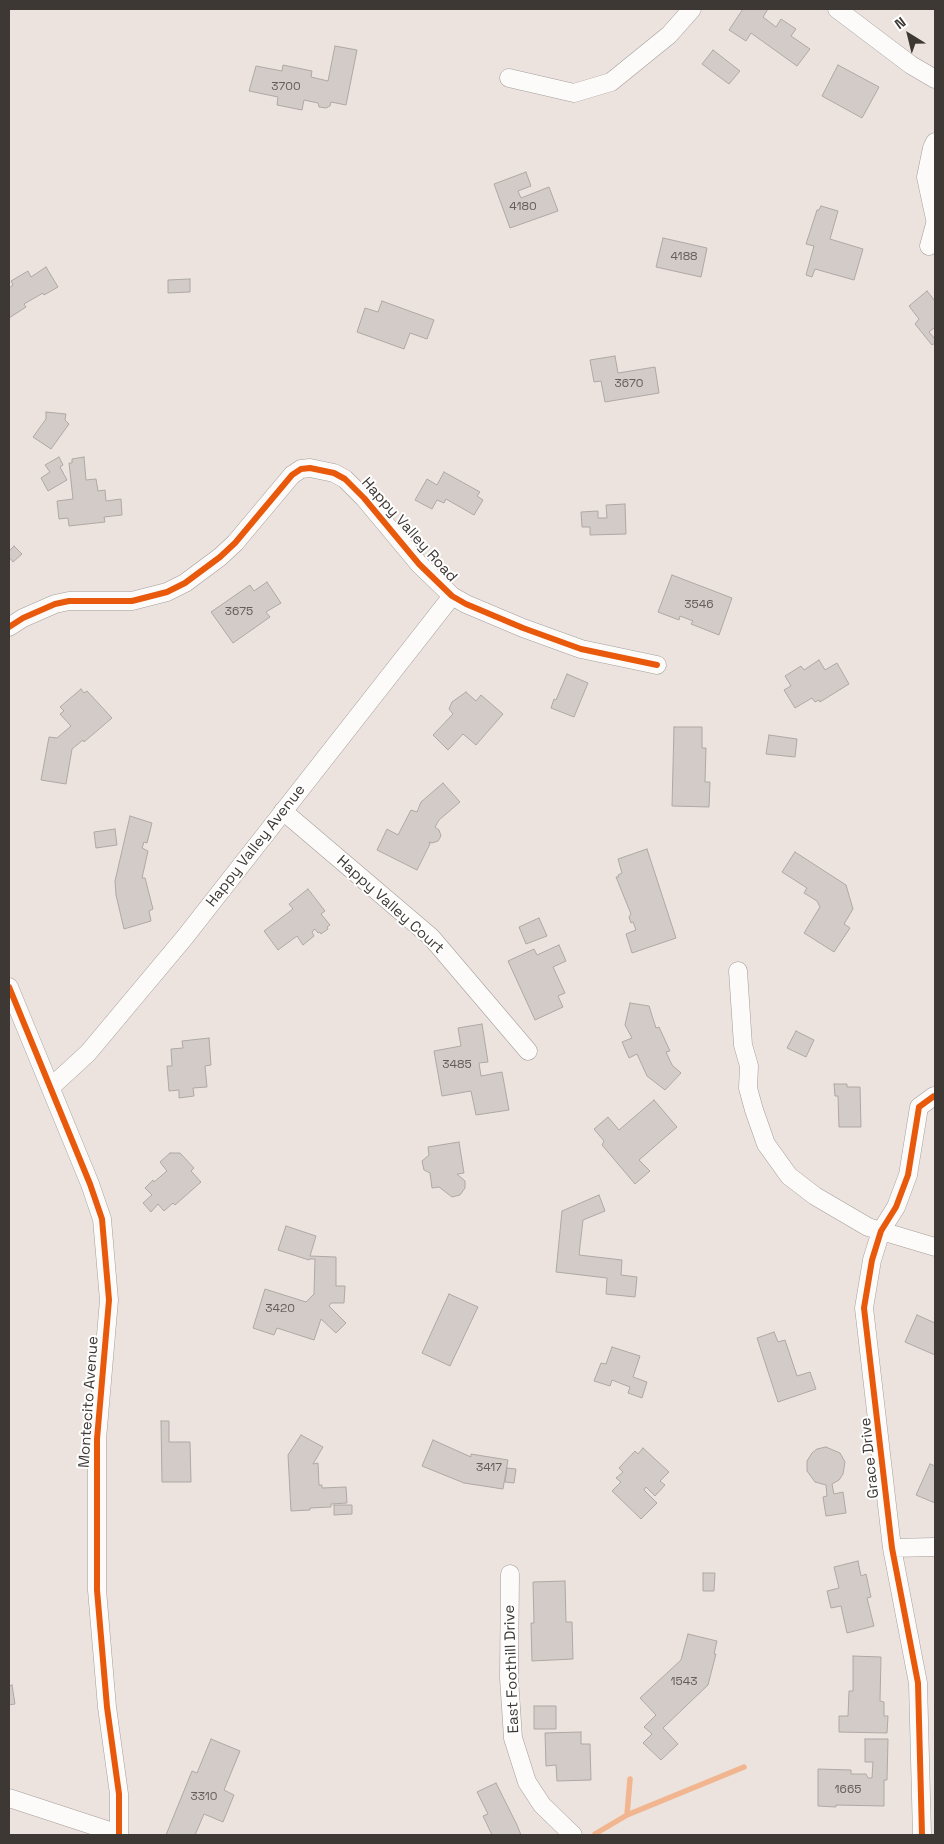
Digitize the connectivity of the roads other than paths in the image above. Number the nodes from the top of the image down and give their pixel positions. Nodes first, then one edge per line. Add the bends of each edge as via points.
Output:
1 (692, 9) edge
2 (837, 9) edge
3 (509, 78) dead end
4 (935, 79) edge
5 (935, 142) edge
6 (935, 219) edge
7 (935, 224) edge
8 (929, 246) dead end
9 (452, 596) junction
10 (9, 626) edge
11 (657, 665) dead end
12 (283, 811) junction
13 (738, 971) dead end
14 (9, 987) edge
15 (528, 1051) dead end
16 (51, 1087) junction
17 (935, 1097) edge
18 (881, 1231) junction
19 (935, 1247) edge
20 (892, 1548) junction
21 (935, 1548) edge
22 (510, 1574) dead end
23 (9, 1798) edge
24 (119, 1835) edge
25 (572, 1835) edge
26 (922, 1835) edge

1 - 3 street via 669,35 610,82 574,93
2 - 4 street via 911,65
5 - 6 street via 926,177
7 - 8 street
9 - 10 street, Happy Valley Road via 418,564 345,479 310,468 292,475 234,543 185,583 167,592 132,601 70,601 41,609
9 - 11 street, Happy Valley Road via 483,613 581,649
9 - 12 street, Happy Valley Avenue
12 - 15 street, Happy Valley Court via 431,937
12 - 16 street, Happy Valley Avenue via 88,1053
13 - 18 street via 743,1045 749,1066 748,1088 766,1144 789,1176 814,1196
14 - 16 street, Montecito Avenue
16 - 24 street, Montecito Avenue via 102,1219 109,1300 97,1439 96,1581 107,1707 119,1794
17 - 18 street, Grace Drive via 919,1106 908,1175 896,1207
18 - 19 street
18 - 20 street, Grace Drive via 872,1260 864,1308
20 - 21 street
20 - 26 street, Grace Drive via 918,1683
22 - 25 street, East Foothill Drive via 509,1678 513,1738 527,1782 542,1805
23 - 24 street

